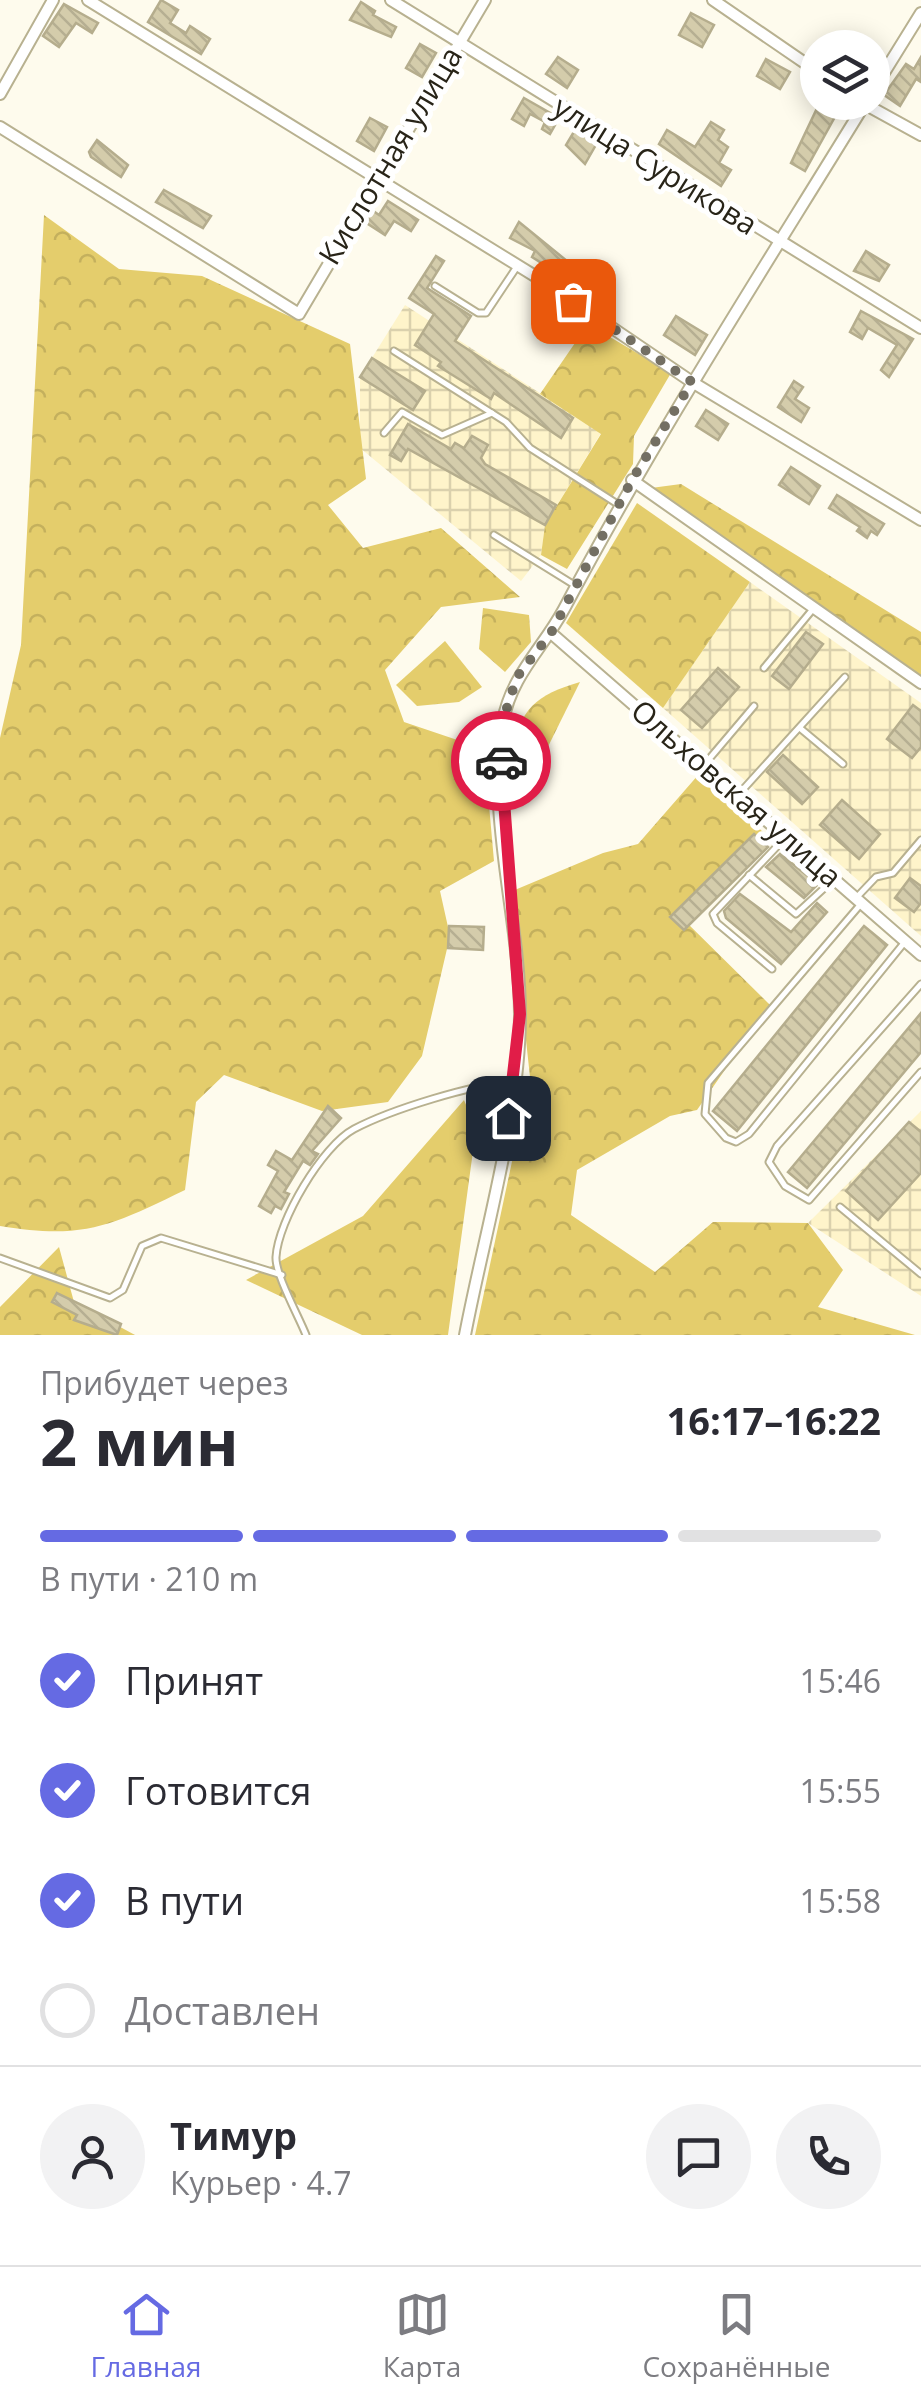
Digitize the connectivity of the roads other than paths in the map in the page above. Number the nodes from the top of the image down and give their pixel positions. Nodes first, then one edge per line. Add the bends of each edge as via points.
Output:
1 (53, 0) edge
2 (88, 0) edge
3 (391, 0) edge
4 (485, 0) edge
5 (713, 0) edge
6 (921, 12) edge
7 (458, 43) junction
8 (800, 60) edge
9 (890, 63) edge
10 (0, 94) edge
11 (890, 118) edge
12 (854, 120) edge
13 (0, 127) edge
14 (921, 135) edge
15 (376, 179) junction
16 (778, 243) junction
17 (518, 265) junction
18 (436, 286) dead end
19 (921, 328) edge
20 (394, 351) dead end
21 (692, 382) junction
22 (492, 413) junction
23 (384, 433) dead end
24 (632, 480) junction
25 (619, 505) junction
26 (921, 520) edge
27 (494, 534) dead end
28 (576, 586) junction
29 (815, 608) junction
30 (551, 633) junction
31 (764, 668) dead end
32 (845, 677) dead end
33 (921, 683) edge
34 (754, 706) dead end
35 (801, 729) junction
36 (843, 764) dead end
37 (704, 766) junction
38 (738, 795) junction
39 (786, 837) junction
40 (921, 840) edge
41 (749, 875) junction
42 (834, 879) junction
43 (859, 901) junction
44 (906, 941) junction
45 (921, 954) edge
46 (772, 970) dead end
47 (921, 984) edge
48 (921, 1072) edge
49 (514, 1082) junction
50 (840, 1207) dead end
51 (0, 1258) edge
52 (921, 1274) edge
53 (282, 1275) junction
54 (306, 1335) edge
55 (465, 1335) edge

1 - 10 street
2 - 15 street
3 - 7 street, улица Сурикова
4 - 7 street, Кислотная улица
5 - 8 street
6 - 9 street
7 - 15 street, Кислотная улица
7 - 16 street, улица Сурикова
11 - 14 street
12 - 16 street
13 - 15 street, Кислотная улица via 299,314
15 - 17 street
16 - 19 street, улица Сурикова
16 - 21 street
17 - 18 lane via 486,313
17 - 21 street
20 - 22 lane
21 - 24 street
21 - 26 street
22 - 23 lane via 442,435 402,412
22 - 25 lane via 530,448
24 - 25 street
24 - 29 street
25 - 28 street
27 - 28 lane
28 - 30 street
29 - 31 lane
29 - 33 street
30 - 37 street, Ольховская улица
30 - 49 street via 517,677 503,720 500,784 520,1014
32 - 35 lane
34 - 37 lane
35 - 36 lane
35 - 38 lane
37 - 38 street, Ольховская улица
38 - 39 street, Ольховская улица
39 - 41 lane
39 - 42 street, Ольховская улица
40 - 43 lane via 893,873 876,877
41 - 42 lane via 796,914
41 - 46 lane via 714,919
42 - 43 street, Ольховская улица
43 - 44 street, Ольховская улица
43 - 44 lane via 708,1083 705,1114 726,1138 736,1142 750,1134
44 - 45 street, Ольховская улица
47 - 48 lane via 777,1146 769,1162 785,1186 808,1200
49 - 53 lane via 466,1089 351,1130 310,1174 284,1227 275,1260
49 - 55 street
50 - 52 lane
51 - 53 lane via 110,1298 123,1290 142,1246 161,1238
53 - 54 lane

